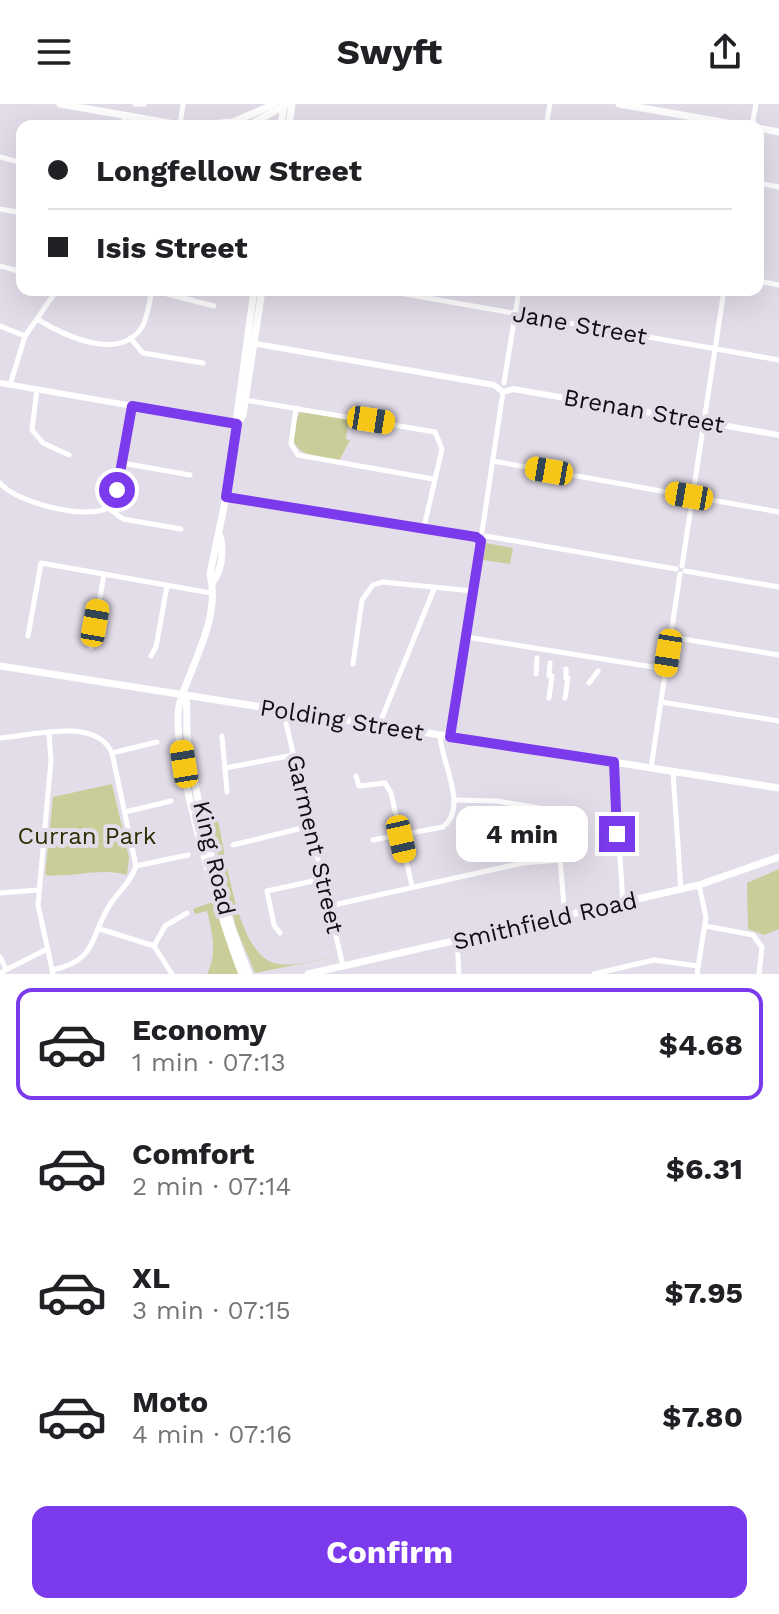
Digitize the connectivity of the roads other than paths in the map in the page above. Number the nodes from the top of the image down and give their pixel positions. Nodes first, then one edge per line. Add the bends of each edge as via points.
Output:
1 (60, 104) edge
2 (135, 104) edge
3 (144, 104) edge
4 (619, 104) edge
5 (285, 105) edge
6 (125, 115) junction
7 (263, 119) joint
8 (124, 120) edge
9 (152, 120) edge
10 (239, 120) edge
11 (272, 120) edge
12 (711, 120) edge
13 (53, 296) edge
14 (151, 296) edge
15 (175, 296) edge
16 (254, 296) edge
17 (261, 296) edge
18 (417, 296) edge
19 (518, 296) edge
20 (723, 296) edge
21 (214, 306) dead end
22 (515, 313) junction
23 (37, 319) junction
24 (0, 326) edge
25 (25, 336) junction
26 (130, 338) junction
27 (250, 343) junction
28 (715, 348) junction
29 (779, 360) edge
30 (203, 363) dead end
31 (0, 383) edge
32 (10, 385) junction
33 (504, 388) junction
34 (37, 389) junction
35 (245, 400) junction
36 (132, 406) junction
37 (296, 408) junction
38 (704, 422) junction
39 (237, 424) junction
40 (779, 435) edge
41 (69, 455) dead end
42 (493, 461) junction
43 (122, 463) junction
44 (190, 475) dead end
45 (433, 479) junction
46 (0, 483) edge
47 (692, 496) junction
48 (226, 497) junction
49 (108, 508) junction
50 (779, 512) edge
51 (424, 527) junction
52 (181, 529) dead end
53 (481, 537) junction
54 (681, 570) junction
55 (104, 575) junction
56 (167, 586) junction
57 (779, 587) edge
58 (434, 589) junction
59 (473, 591) junction
60 (211, 593) junction
61 (28, 636) dead end
62 (466, 637) junction
63 (671, 637) junction
64 (91, 647) dead end
65 (779, 655) edge
66 (151, 656) dead end
67 (537, 658) dead end
68 (550, 663) dead end
69 (353, 664) dead end
70 (0, 666) edge
71 (566, 669) dead end
72 (665, 669) junction
73 (598, 671) dead end
74 (536, 674) dead end
75 (589, 683) dead end
76 (185, 694) junction
77 (549, 698) dead end
78 (565, 698) dead end
79 (661, 702) junction
80 (277, 709) junction
81 (295, 712) junction
82 (779, 721) edge
83 (286, 723) junction
84 (379, 726) junction
85 (49, 734) junction
86 (440, 735) junction
87 (222, 736) dead end
88 (450, 737) junction
89 (0, 738) edge
90 (157, 742) dead end
91 (112, 753) junction
92 (294, 755) junction
93 (614, 762) junction
94 (225, 768) junction
95 (651, 768) junction
96 (673, 772) junction
97 (356, 776) dead end
98 (779, 788) edge
99 (227, 792) dead end
100 (454, 800) junction
101 (171, 801) dead end
102 (125, 812) junction
103 (310, 826) junction
104 (401, 837) junction
105 (373, 840) dead end
106 (233, 845) dead end
107 (188, 855) dead end
108 (779, 857) edge
109 (561, 860) junction
110 (136, 866) junction
111 (322, 879) junction
112 (699, 885) junction
113 (412, 886) junction
114 (38, 890) junction
115 (681, 890) junction
116 (0, 893) edge
117 (623, 904) junction
118 (329, 906) junction
119 (187, 913) dead end
120 (565, 918) junction
121 (705, 926) junction
122 (100, 929) junction
123 (280, 933) dead end
124 (457, 941) junction
125 (154, 946) junction
126 (47, 949) junction
127 (0, 957) edge
128 (343, 966) junction
129 (698, 966) junction
130 (3, 971) edge
131 (53, 972) edge
132 (172, 974) edge
133 (242, 974) edge
134 (249, 974) edge
135 (308, 974) edge
136 (459, 974) edge
137 (594, 974) edge
138 (697, 974) edge
139 (759, 974) edge

1 - 6 main road
2 - 3 street
4 - 12 main road
5 - 7 main road
5 - 10 main road
6 - 8 street
6 - 9 main road
7 - 11 main road
13 - 23 street
14 - 26 street via 145,320
15 - 21 street
16 - 27 main road
17 - 27 main road
18 - 22 street, Jane Street
19 - 22 street
20 - 28 street
22 - 28 street, Jane Street
22 - 33 street
23 - 25 street
23 - 26 street via 87,341 114,344
24 - 25 street
25 - 32 street
26 - 30 street via 143,353
27 - 33 street, Brenan Street
27 - 35 main road
27 - 39 main road
28 - 29 street, Jane Street
28 - 38 street
31 - 32 street
32 - 34 street
33 - 38 street, Brenan Street
33 - 42 street
34 - 36 street
34 - 41 street via 32,430 43,443
35 - 37 street
35 - 39 main road
36 - 39 street
36 - 43 street
37 - 45 street via 291,444 298,455
37 - 45 street via 435,432 442,449
38 - 40 street, Brenan Street
38 - 47 street
39 - 48 main road
42 - 47 street
42 - 53 street
43 - 44 street
43 - 49 street
45 - 51 street
46 - 49 street via 13,495 37,503 86,512
47 - 50 street
47 - 54 street
48 - 51 street
48 - 60 main road via 223,547
49 - 52 street via 123,519
51 - 53 street
53 - 54 street
53 - 59 street
54 - 57 street
54 - 63 street
55 - 56 street
55 - 61 street via 41,563
55 - 64 street
56 - 60 street
56 - 66 street
58 - 59 street
58 - 69 street via 382,582 369,588 362,600
58 - 84 street
59 - 62 street
60 - 76 main road via 202,647
62 - 72 street
62 - 88 street
63 - 65 street
63 - 72 street
67 - 74 street
68 - 77 street
70 - 76 main road, Polding Street
71 - 78 street
72 - 79 street
73 - 75 street
76 - 80 main road, Polding Street
76 - 133 main road, King Road via 179,717 184,764 223,927
76 - 134 main road, King Road via 188,745 215,865
79 - 82 street
79 - 95 street
80 - 81 main road, Polding Street
80 - 83 street, Garment Street
81 - 83 street, Garment Street
81 - 84 main road, Polding Street
83 - 92 street, Garment Street
84 - 86 main road, Polding Street
85 - 89 street
85 - 91 street via 95,733
85 - 114 street
86 - 88 main road, Polding Street
86 - 100 street
87 - 94 street
88 - 93 main road, Polding Street
90 - 91 street
91 - 102 street
92 - 94 street
92 - 103 street, Garment Street
93 - 95 main road, Polding Street
93 - 117 street
94 - 99 street
95 - 96 main road, Polding Street
96 - 98 main road, Polding Street
96 - 115 street
97 - 104 street via 359,786 385,783
100 - 104 street via 454,814 443,827
100 - 109 street via 556,811
101 - 102 street
102 - 110 street
103 - 106 street
103 - 111 street, Garment Street
104 - 105 street
104 - 113 street
107 - 110 street
108 - 112 main road, Smithfield Road
109 - 113 street
109 - 120 street
110 - 122 street
111 - 118 street, Garment Street
111 - 123 street via 267,891
112 - 115 main road, Smithfield Road
112 - 121 street
113 - 118 street
114 - 116 street
114 - 126 street
115 - 117 main road, Smithfield Road
117 - 120 main road, Smithfield Road
118 - 128 street, Garment Street
119 - 125 street via 168,924
120 - 124 main road, Smithfield Road
121 - 129 street
121 - 139 street via 753,935 762,947
122 - 125 street
122 - 131 street via 84,956
124 - 128 main road, Smithfield Road
124 - 136 street
125 - 132 street
126 - 130 street
126 - 131 street
127 - 130 street
128 - 135 main road, Smithfield Road
129 - 137 street via 654,960
129 - 138 street

